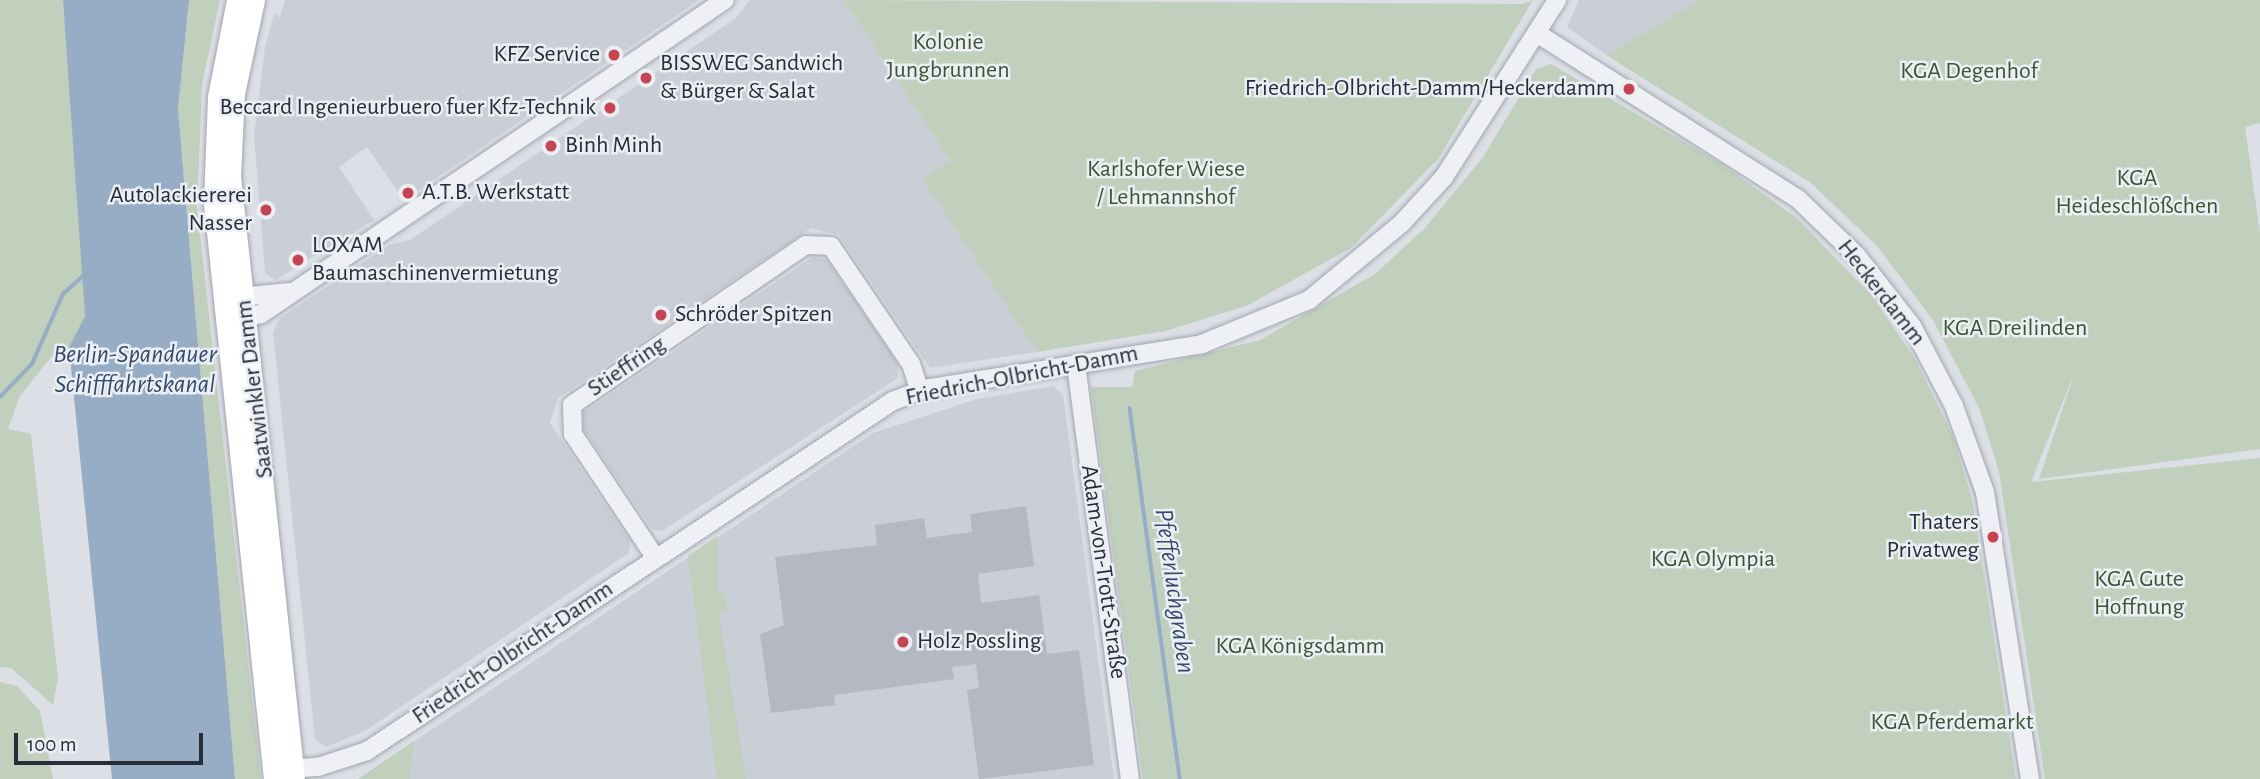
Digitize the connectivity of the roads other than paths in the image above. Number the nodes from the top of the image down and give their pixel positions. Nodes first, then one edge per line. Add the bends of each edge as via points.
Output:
1 (237, 0) edge
2 (254, 0) edge
3 (725, 0) edge
4 (1557, 0) edge
5 (1538, 34) junction
6 (235, 308) junction
7 (1076, 364) junction
8 (920, 390) junction
9 (654, 557) junction
10 (284, 774) edge
11 (1130, 779) edge
12 (2029, 779) edge

1 - 6 main road, Saatwinkler Damm via 218,97 214,158
2 - 6 main road, Saatwinkler Damm via 234,93 230,154
3 - 6 street via 293,291
4 - 5 street, Friedrich-Olbricht-Damm
5 - 7 street, Friedrich-Olbricht-Damm via 1444,177 1401,224 1309,300 1202,344
5 - 12 street, Heckerdamm via 1798,199 1850,248 1912,326 1952,400 1985,492
6 - 10 main road, Saatwinkler Damm
7 - 8 street, Friedrich-Olbricht-Damm
7 - 11 street, Adam-von-Trott-Straße
8 - 9 street, Friedrich-Olbricht-Damm via 854,422
8 - 9 street, Stieffring via 911,364 831,246 806,246 572,405 573,434
9 - 10 street, Friedrich-Olbricht-Damm via 367,751

